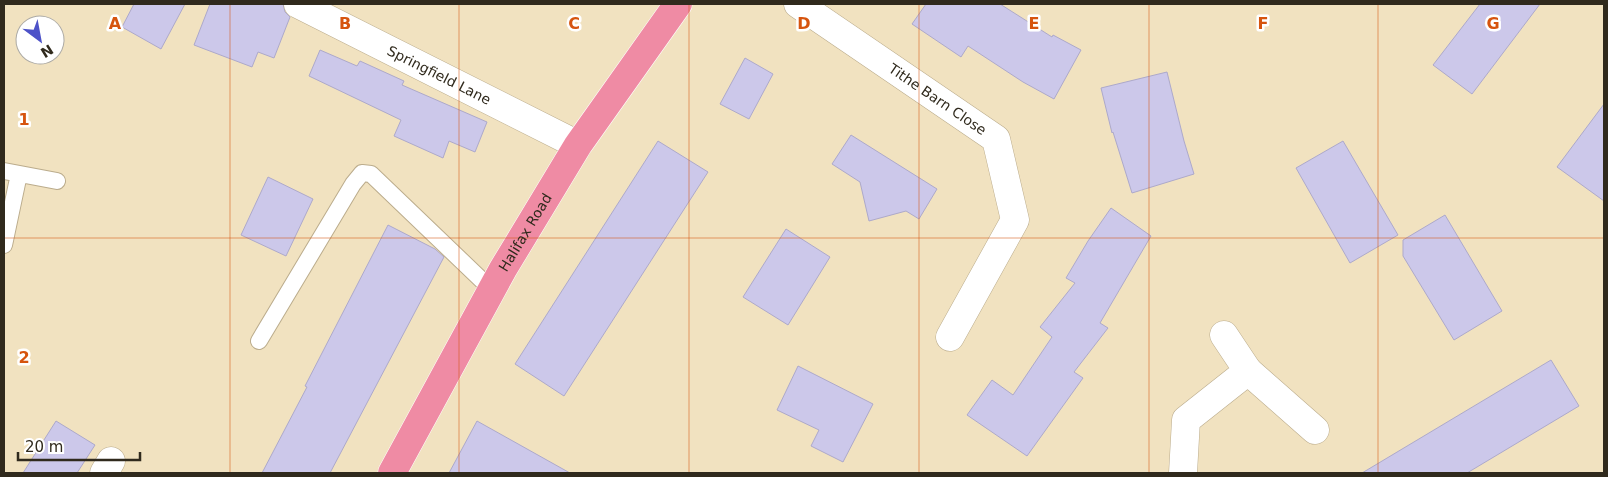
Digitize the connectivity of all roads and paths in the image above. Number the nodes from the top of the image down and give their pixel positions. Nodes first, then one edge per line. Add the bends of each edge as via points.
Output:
1 (298, 4) edge
2 (678, 4) edge
3 (798, 4) edge
4 (578, 145) junction
5 (11, 173) edge
6 (57, 182) dead end
7 (4, 245) edge
8 (492, 290) junction
9 (1224, 335) dead end
10 (950, 337) dead end
11 (259, 341) dead end
12 (1248, 371) junction
13 (1315, 430) dead end
14 (392, 473) edge
15 (1182, 473) edge

1 - 4 street, Springfield Lane
2 - 4 highway, Halifax Road
3 - 10 street, Tithe Barn Close via 996,139 1015,220
4 - 8 highway, Halifax Road
5 - 6 lane
5 - 7 lane
8 - 11 lane via 371,174 362,172
8 - 14 highway, Halifax Road
9 - 12 street
12 - 13 street
12 - 15 street via 1186,420

